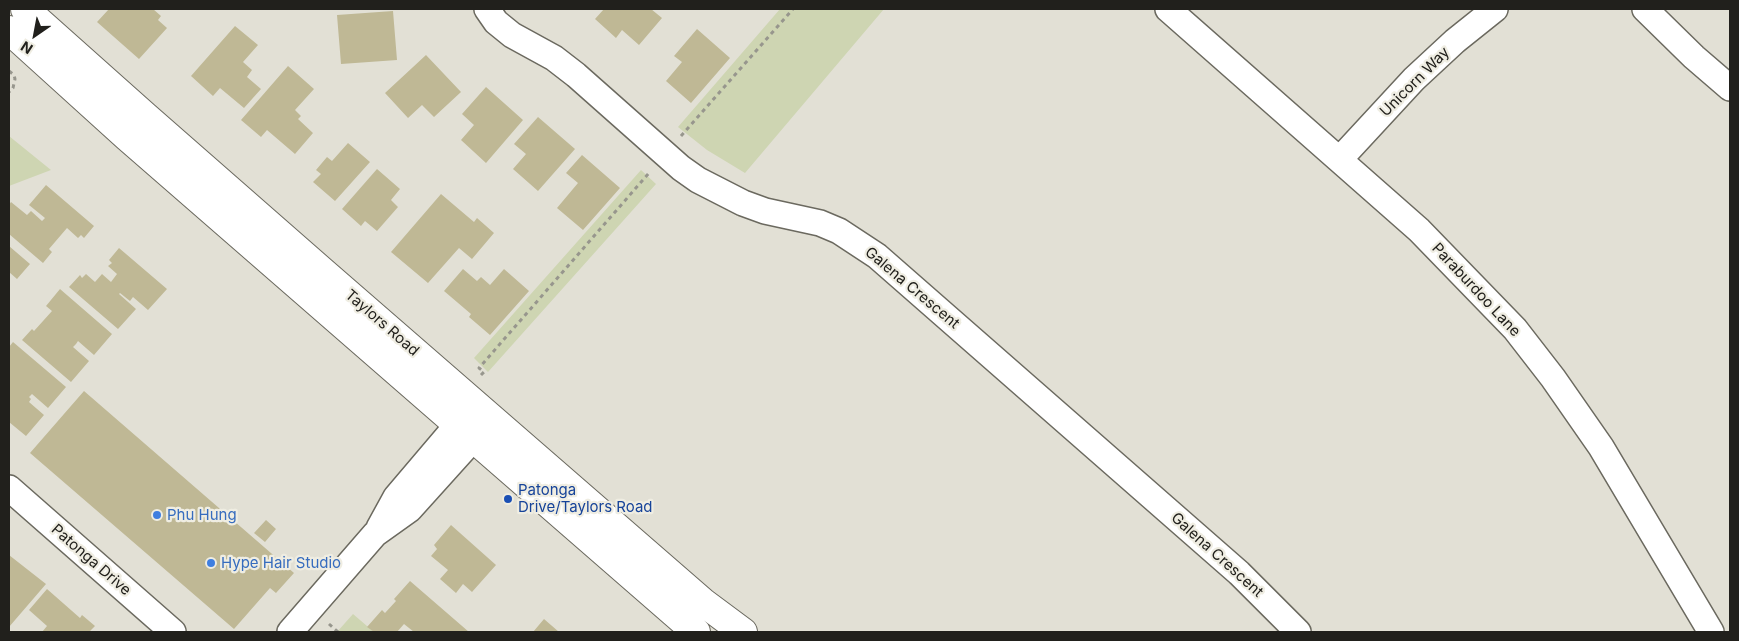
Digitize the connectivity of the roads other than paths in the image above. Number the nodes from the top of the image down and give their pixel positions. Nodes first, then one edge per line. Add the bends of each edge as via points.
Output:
1 (487, 9) edge
2 (1168, 9) edge
3 (1495, 9) edge
4 (1646, 9) edge
5 (24, 18) edge
6 (1730, 88) edge
7 (1340, 160) junction
8 (322, 271) junction
9 (305, 291) junction
10 (485, 412) junction
11 (466, 431) junction
12 (9, 488) edge
13 (173, 632) edge
14 (290, 632) edge
15 (696, 632) edge
16 (744, 632) edge
17 (1298, 632) edge
18 (1711, 632) edge

1 - 17 street, Galena Crescent via 496,22 512,35 554,58 576,75 698,180 743,203 839,231 877,256 1239,573
2 - 7 street, Paraburdoo Lane
3 - 7 street, Unicorn Way via 1414,79
4 - 6 street
5 - 8 main road, Taylors Road via 144,116
5 - 9 main road, Taylors Road via 127,137
7 - 18 street, Paraburdoo Lane via 1420,230 1515,330 1548,371 1602,447
8 - 9 main road
8 - 10 main road, Taylors Road
9 - 11 main road, Taylors Road
10 - 11 main road
10 - 16 main road, Taylors Road via 697,596
11 - 14 street via 410,509 375,534
11 - 15 main road, Taylors Road
12 - 13 street, Patonga Drive

